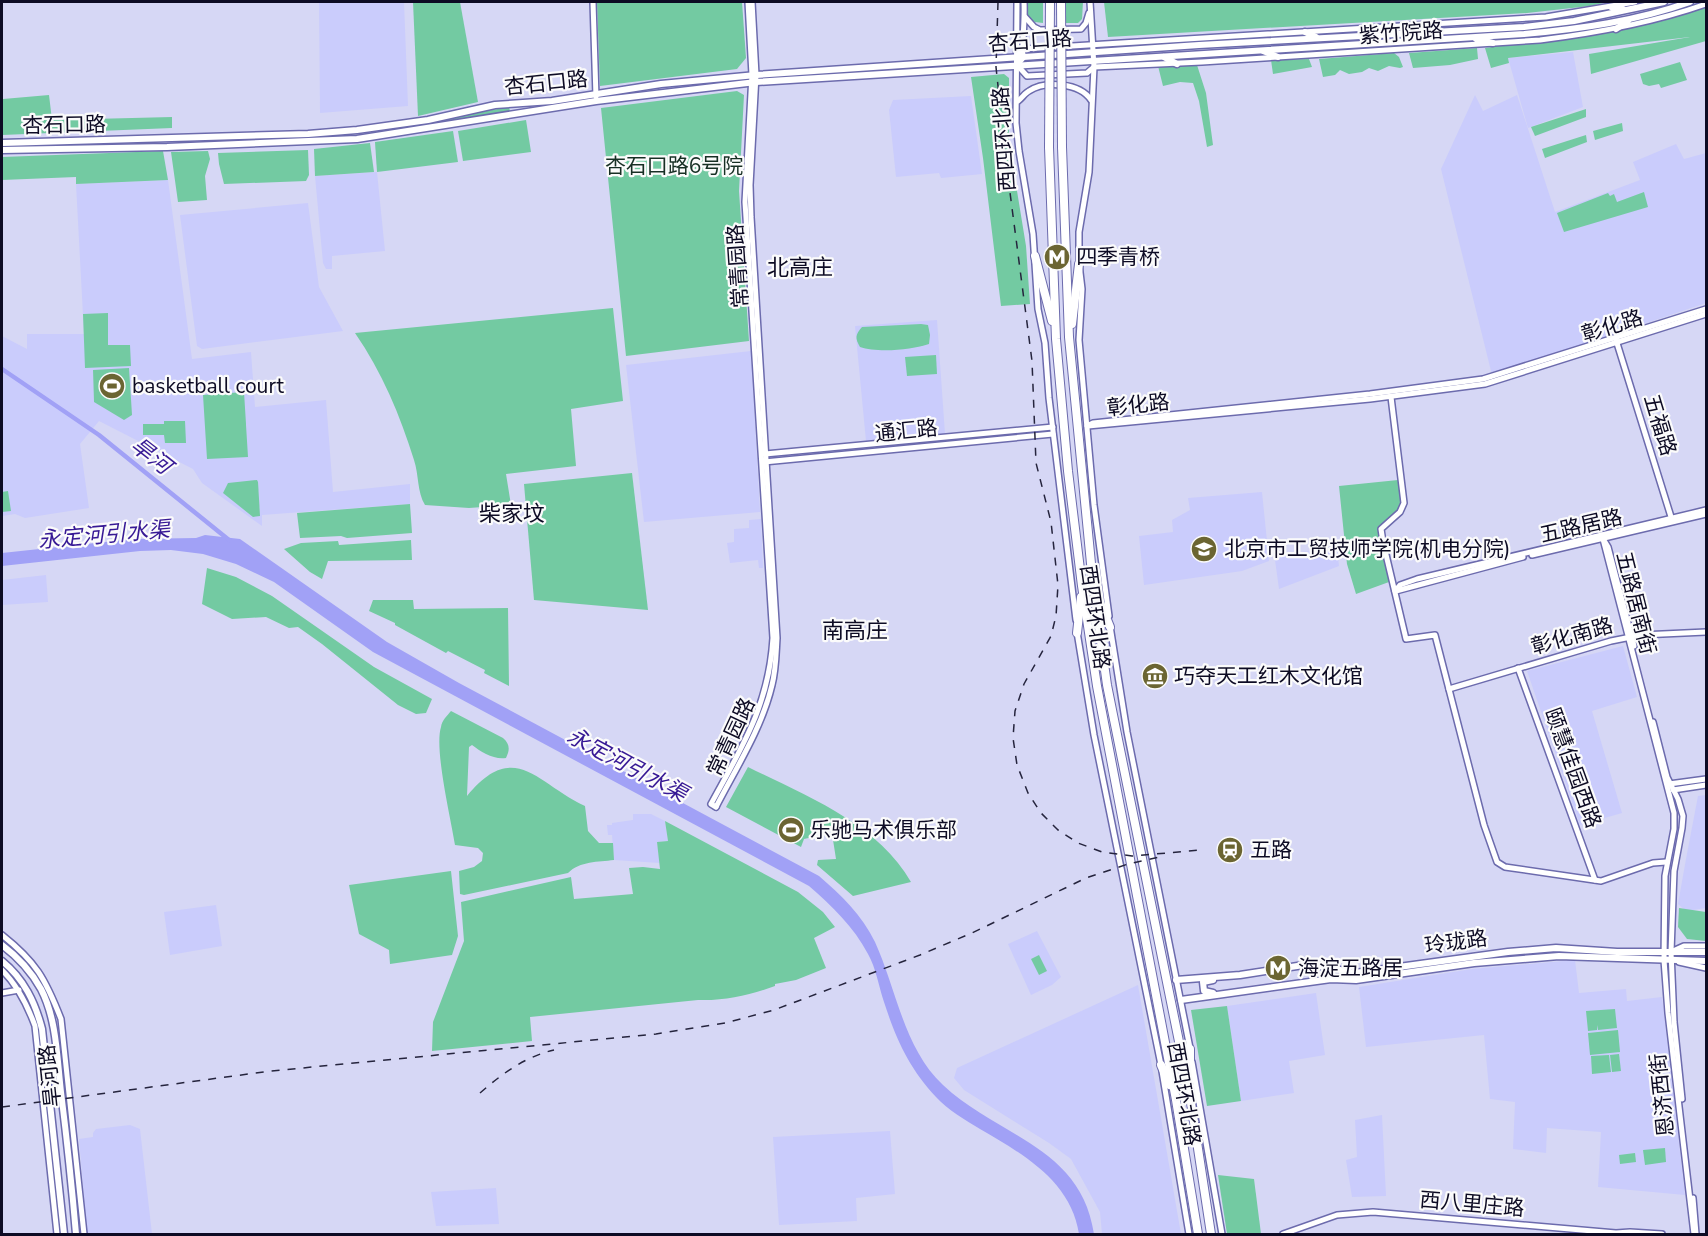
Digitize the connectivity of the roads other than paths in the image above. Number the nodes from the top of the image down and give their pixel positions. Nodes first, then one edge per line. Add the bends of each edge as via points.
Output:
1 (593, 2) edge
2 (750, 2) edge
3 (1017, 2) edge
4 (1024, 2) edge
5 (1050, 2) edge
6 (1061, 2) edge
7 (1090, 2) edge
8 (1635, 2) edge
9 (1664, 2) edge
10 (1690, 2) edge
11 (1707, 4) edge
12 (1611, 7) junction
13 (1090, 9) junction
14 (1017, 10) junction
15 (1630, 10) junction
16 (1025, 17) junction
17 (1632, 18) junction
18 (1616, 29) junction
19 (1022, 31) junction
20 (1305, 32) junction
21 (1467, 37) junction
22 (1320, 39) junction
23 (1493, 43) junction
24 (1094, 45) junction
25 (1023, 49) junction
26 (1260, 50) junction
27 (1164, 56) junction
28 (1278, 57) junction
29 (1093, 60) junction
30 (1019, 61) junction
31 (1177, 64) junction
32 (754, 75) junction
33 (754, 83) junction
34 (596, 98) junction
35 (1091, 100) junction
36 (1018, 102) junction
37 (2, 143) edge
38 (2, 150) edge
39 (1035, 256) junction
40 (1079, 264) junction
41 (1707, 311) edge
42 (1069, 338) junction
43 (1056, 339) junction
44 (1616, 340) junction
45 (1391, 397) junction
46 (1087, 426) junction
47 (1053, 430) junction
48 (765, 454) junction
49 (765, 462) junction
50 (1707, 512) edge
51 (1672, 520) junction
52 (1602, 537) junction
53 (1093, 584) junction
54 (1082, 586) junction
55 (1395, 591) junction
56 (1110, 627) junction
57 (1707, 632) edge
58 (1077, 633) junction
59 (1631, 637) junction
60 (1518, 668) dead end
61 (1449, 689) junction
62 (1707, 779) edge
63 (1668, 784) junction
64 (1707, 785) edge
65 (1671, 791) junction
66 (1666, 862) junction
67 (1595, 880) junction
68 (2, 935) edge
69 (2, 945) edge
70 (1707, 946) edge
71 (1667, 952) junction
72 (1707, 952) edge
73 (2, 961) edge
74 (1668, 961) junction
75 (1707, 961) edge
76 (1707, 968) edge
77 (2, 970) edge
78 (1240, 975) junction
79 (1176, 980) junction
80 (19, 990) junction
81 (2, 993) edge
82 (1225, 994) junction
83 (1181, 1000) junction
84 (1190, 1049) junction
85 (1161, 1065) junction
86 (1190, 1096) junction
87 (1176, 1100) junction
88 (53, 1202) junction
89 (80, 1203) junction
90 (64, 1233) edge
91 (57, 1234) edge
92 (76, 1234) edge
93 (84, 1234) edge
94 (1189, 1234) edge
95 (1198, 1234) edge
96 (1211, 1234) edge
97 (1222, 1234) edge
98 (1283, 1234) edge
99 (1292, 1234) edge
100 (1599, 1234) edge
101 (1662, 1234) edge
102 (1695, 1234) edge

1 - 34 street
2 - 32 street, 常青园路
3 - 14 street, 西四环北路
4 - 16 street, 西四环北路
5 - 43 highway, 西四环北路, bridge via 1049,147
6 - 42 highway, 西四环北路, bridge
7 - 13 street, 西四环北路
8 - 12 street, 紫竹院路
9 - 15 main road, 紫竹院路
10 - 17 main road, 紫竹院路
11 - 18 street, 紫竹院路
12 - 15 main road
12 - 20 street, 紫竹院路 via 1546,17
13 - 16 street via 1081,29 1040,30
13 - 24 street, 西四环北路
14 - 19 street
14 - 30 street, 西四环北路
15 - 22 main road, 紫竹院路 via 1524,27
16 - 19 street, 西四环北路
17 - 18 main road
17 - 21 main road, 紫竹院路 via 1575,29
18 - 23 street, 紫竹院路
19 - 25 street, 西四环北路
20 - 22 main road
20 - 24 street, 紫竹院路
21 - 23 main road
21 - 26 main road, 紫竹院路
22 - 29 main road, 紫竹院路
23 - 28 street, 紫竹院路
24 - 25 street, 紫竹院路
24 - 29 street, 西四环北路
25 - 30 street, 西四环北路
26 - 27 main road, 紫竹院路
26 - 28 main road
27 - 29 main road, 紫竹院路
27 - 31 main road
28 - 31 street, 紫竹院路
29 - 30 main road, 杏石口路
29 - 30 street via 1087,73 1028,76
29 - 31 street, 紫竹院路
29 - 35 street, 西四环北路
30 - 32 main road, 杏石口路
30 - 33 main road, 杏石口路
30 - 36 street, 西四环北路
32 - 33 street, 常青园路
32 - 34 main road, 杏石口路 via 661,84
33 - 34 main road, 杏石口路
33 - 48 street, 常青园路 via 745,202
34 - 37 main road, 杏石口路 via 495,105 428,120 314,134
34 - 38 main road, 杏石口路 via 357,139
35 - 36 street via 1082,90 1056,86 1028,91
35 - 40 street, 西四环北路 via 1089,172 1079,232
36 - 39 street, 西四环北路 via 1018,150
39 - 43 highway
39 - 47 street, 西四环北路
40 - 42 highway
40 - 46 street, 西四环北路 via 1079,349
41 - 44 street, 彰化路
42 - 53 highway, 西四环北路
43 - 54 highway, 西四环北路
44 - 45 street, 彰化路 via 1485,384
44 - 46 street, 彰化路 via 1483,379
44 - 51 street, 五福路
45 - 46 street, 彰化路
45 - 55 street via 1404,503 1381,529
46 - 56 street, 西四环北路
47 - 48 street, 通汇路
47 - 49 street, 通汇路
47 - 58 street, 西四环北路
48 - 49 street, 常青园路
49 - 49 street, 常青园路 via 773,628 771,665 760,709 711,804 716,807 757,725 773,678 777,622
50 - 51 street, 五路居路
51 - 52 street, 五路居路
52 - 55 street, 五路居路
52 - 59 street, 五路居南街
52 - 63 street, 五路居南街
53 - 56 highway
53 - 86 highway, 西四环北路 via 1107,685
54 - 58 highway
54 - 87 highway, 西四环北路 via 1097,686
55 - 61 street via 1406,639 1435,635
56 - 79 street, 西四环北路 via 1126,732
57 - 59 street, 彰化南路
58 - 85 street, 西四环北路
59 - 61 street, 彰化南路
59 - 63 street, 五路居南街
60 - 67 street, 颐慧佳园西路
61 - 67 street via 1497,862 1505,867
62 - 63 street
63 - 65 street, 五路居南街
64 - 65 street
65 - 66 street, 五路居南街 via 1675,822
65 - 71 street, 五路居南街 via 1678,799 1683,823 1674,871
66 - 67 street
66 - 71 street, 五路居南街
68 - 89 street, 旱河路 via 24,952 39,971 61,1019
69 - 92 main road, 旱河路 via 31,973 50,1010
70 - 71 street, 玲珑路 via 1684,946
71 - 72 main road, 玲珑路
71 - 74 street, 恩济西街
71 - 78 main road, 玲珑路 via 1556,948 1355,973 1310,964
73 - 90 main road, 旱河路 via 26,988 42,1029
74 - 75 main road, 玲珑路
74 - 76 street, 玲珑路
74 - 82 main road, 玲珑路 via 1525,958
74 - 102 street, 恩济西街
77 - 80 street, 旱河路
78 - 79 main road, 玲珑路
78 - 82 main road via 1203,982 1207,993
79 - 83 street, 西四环北路
80 - 81 street
80 - 88 street, 旱河路 via 35,1026
82 - 83 main road, 玲珑路
83 - 84 street, 西四环北路
84 - 86 highway
84 - 97 street, 西四环北路
85 - 87 highway
85 - 94 street, 西四环北路
86 - 96 highway, 西四环北路
87 - 95 highway, 西四环北路
88 - 90 street
88 - 91 street, 旱河路
89 - 92 street
89 - 93 street, 旱河路
98 - 101 street, 西八里庄路 via 1337,1215 1372,1212
99 - 100 street, 西八里庄路 via 1340,1218 1372,1215

